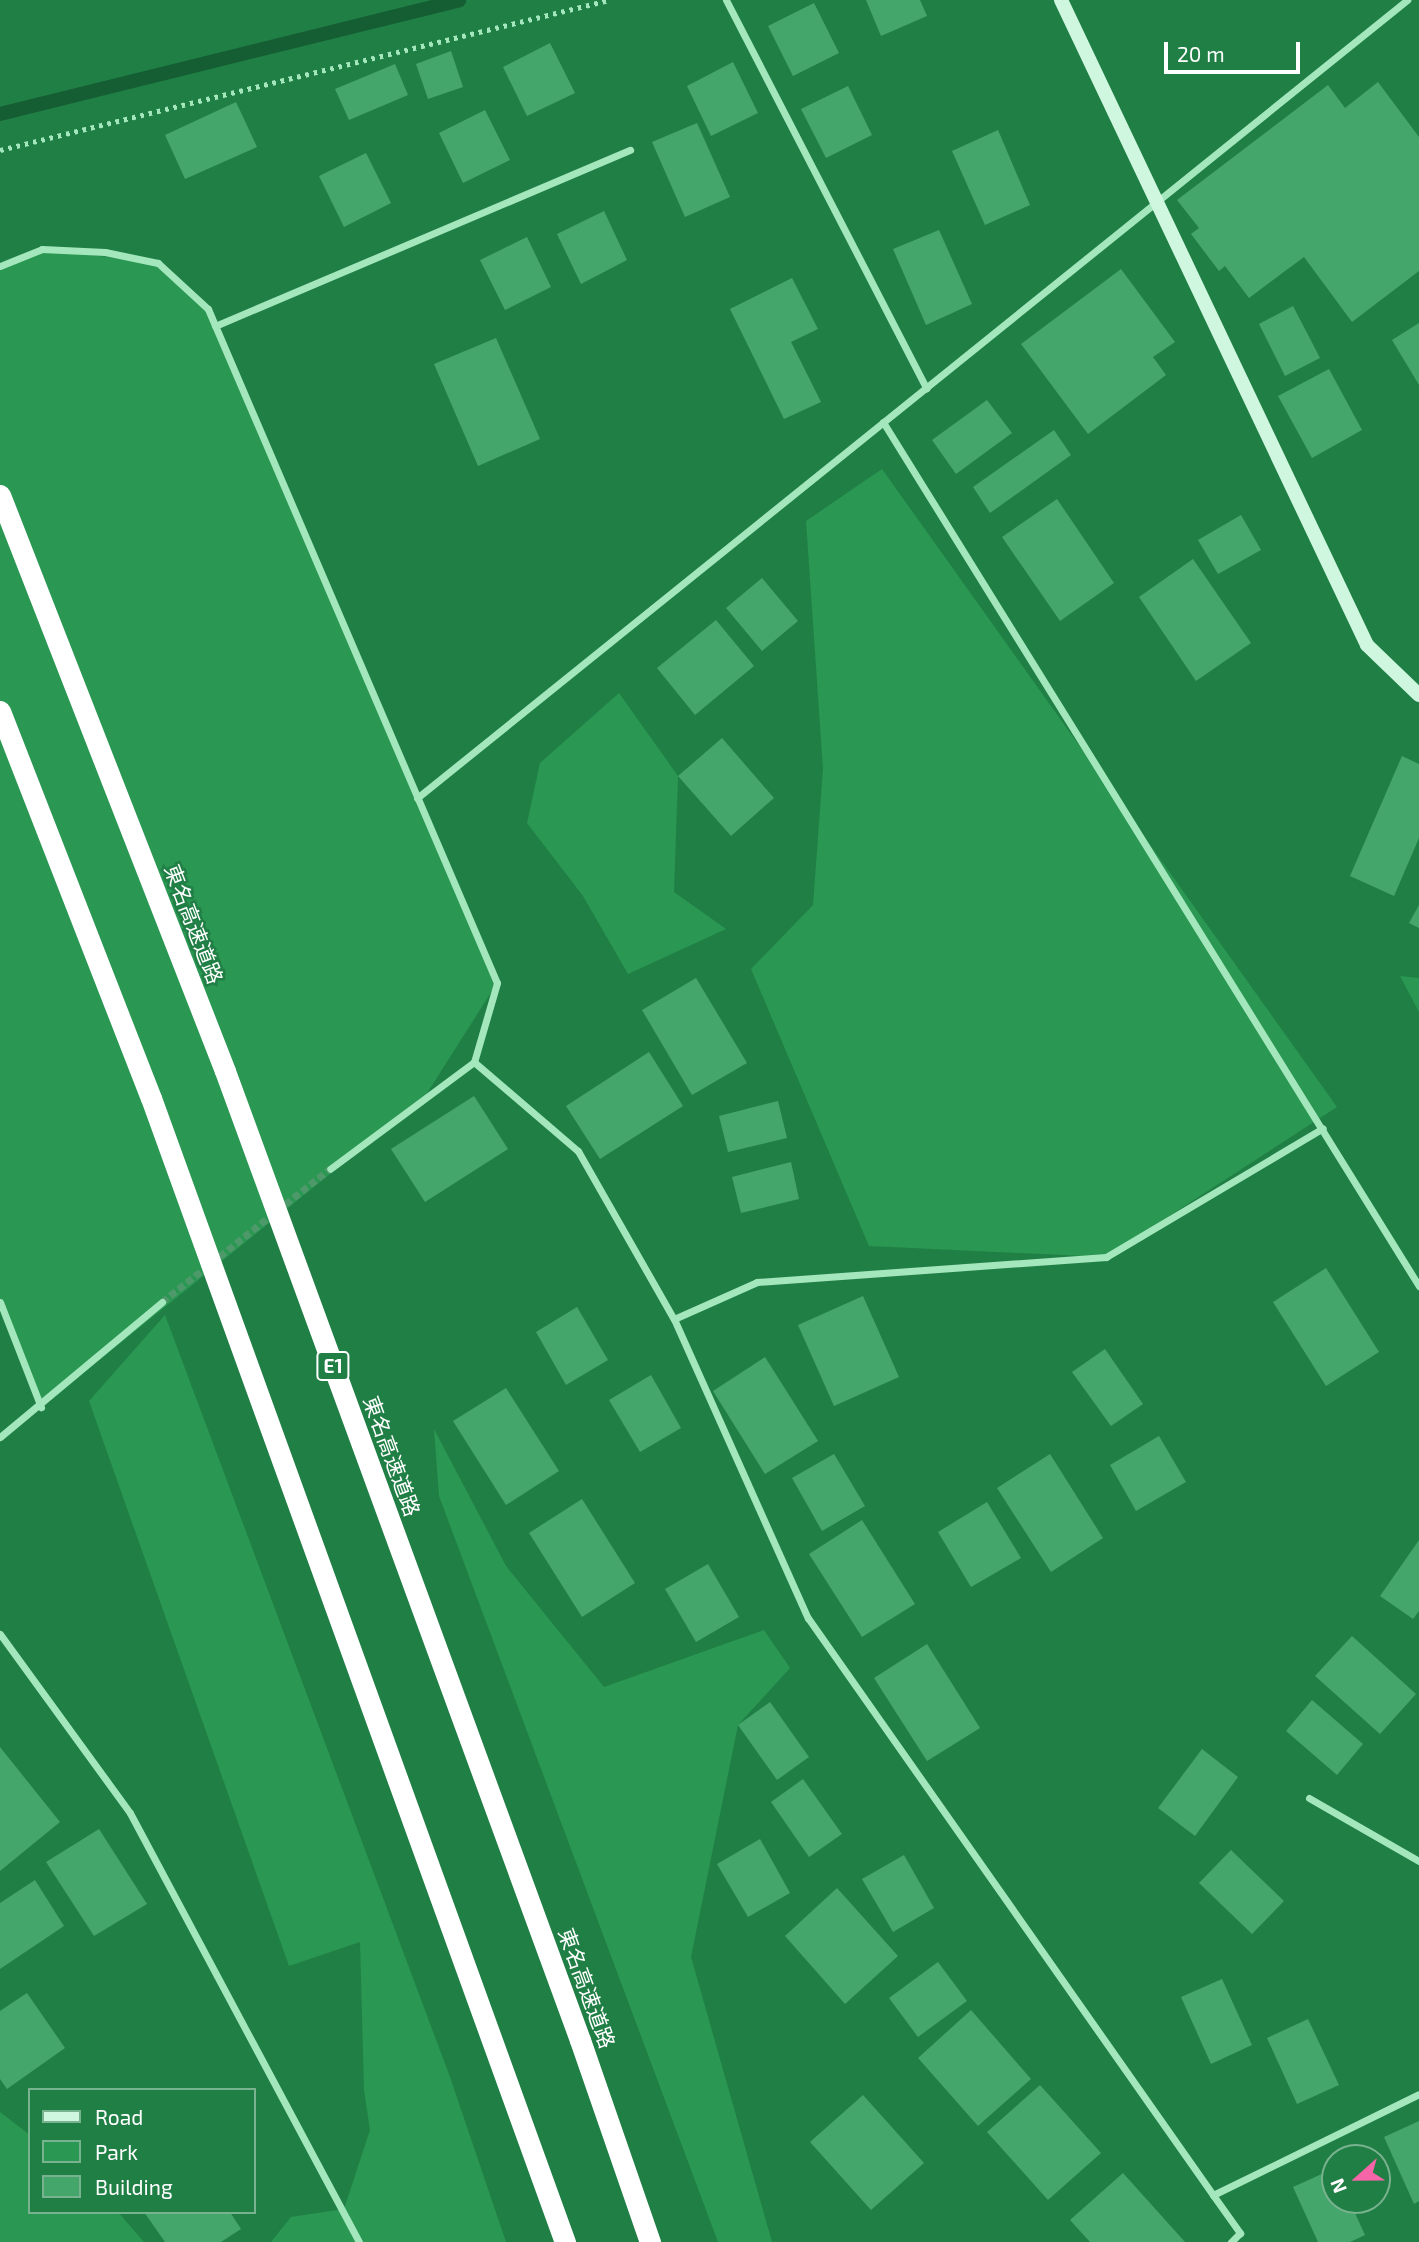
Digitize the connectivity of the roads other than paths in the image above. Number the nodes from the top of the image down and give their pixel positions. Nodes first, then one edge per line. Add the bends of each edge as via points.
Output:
1 (726, 0) edge
2 (1061, 0) edge
3 (1408, 0) edge
4 (630, 149) dead end
5 (1158, 205) junction
6 (0, 266) edge
7 (215, 326) junction
8 (926, 387) junction
9 (883, 422) junction
10 (0, 495) edge
11 (1418, 693) edge
12 (0, 711) edge
13 (417, 798) junction
14 (474, 1062) junction
15 (1323, 1128) junction
16 (330, 1169) tunnel mouth
17 (1419, 1286) edge
18 (0, 1302) edge
19 (162, 1302) tunnel mouth
20 (674, 1319) junction
21 (41, 1407) junction
22 (0, 1437) edge
23 (0, 1634) edge
24 (1309, 1798) dead end
25 (1419, 1861) edge
26 (1419, 2094) edge
27 (1213, 2194) junction
28 (359, 2242) edge
29 (565, 2242) edge
30 (650, 2242) edge
31 (1231, 2242) edge

1 - 8 street
2 - 5 street
3 - 5 street
4 - 7 street
5 - 8 street
5 - 11 street via 1367,645
6 - 7 street via 42,249 105,251 158,263 208,309
7 - 13 street
8 - 9 street
9 - 13 street
9 - 15 street
10 - 30 highway, 東名高速道路 / E1 via 230,1084
12 - 29 highway via 152,1098
13 - 14 street via 497,984
14 - 16 street
14 - 20 street via 578,1151
15 - 17 street
15 - 20 street via 1106,1257 757,1282
18 - 21 street
19 - 21 street
20 - 27 street via 808,1618
21 - 22 street
23 - 28 street via 130,1813
24 - 25 street
26 - 27 street
27 - 31 street via 1240,2233

